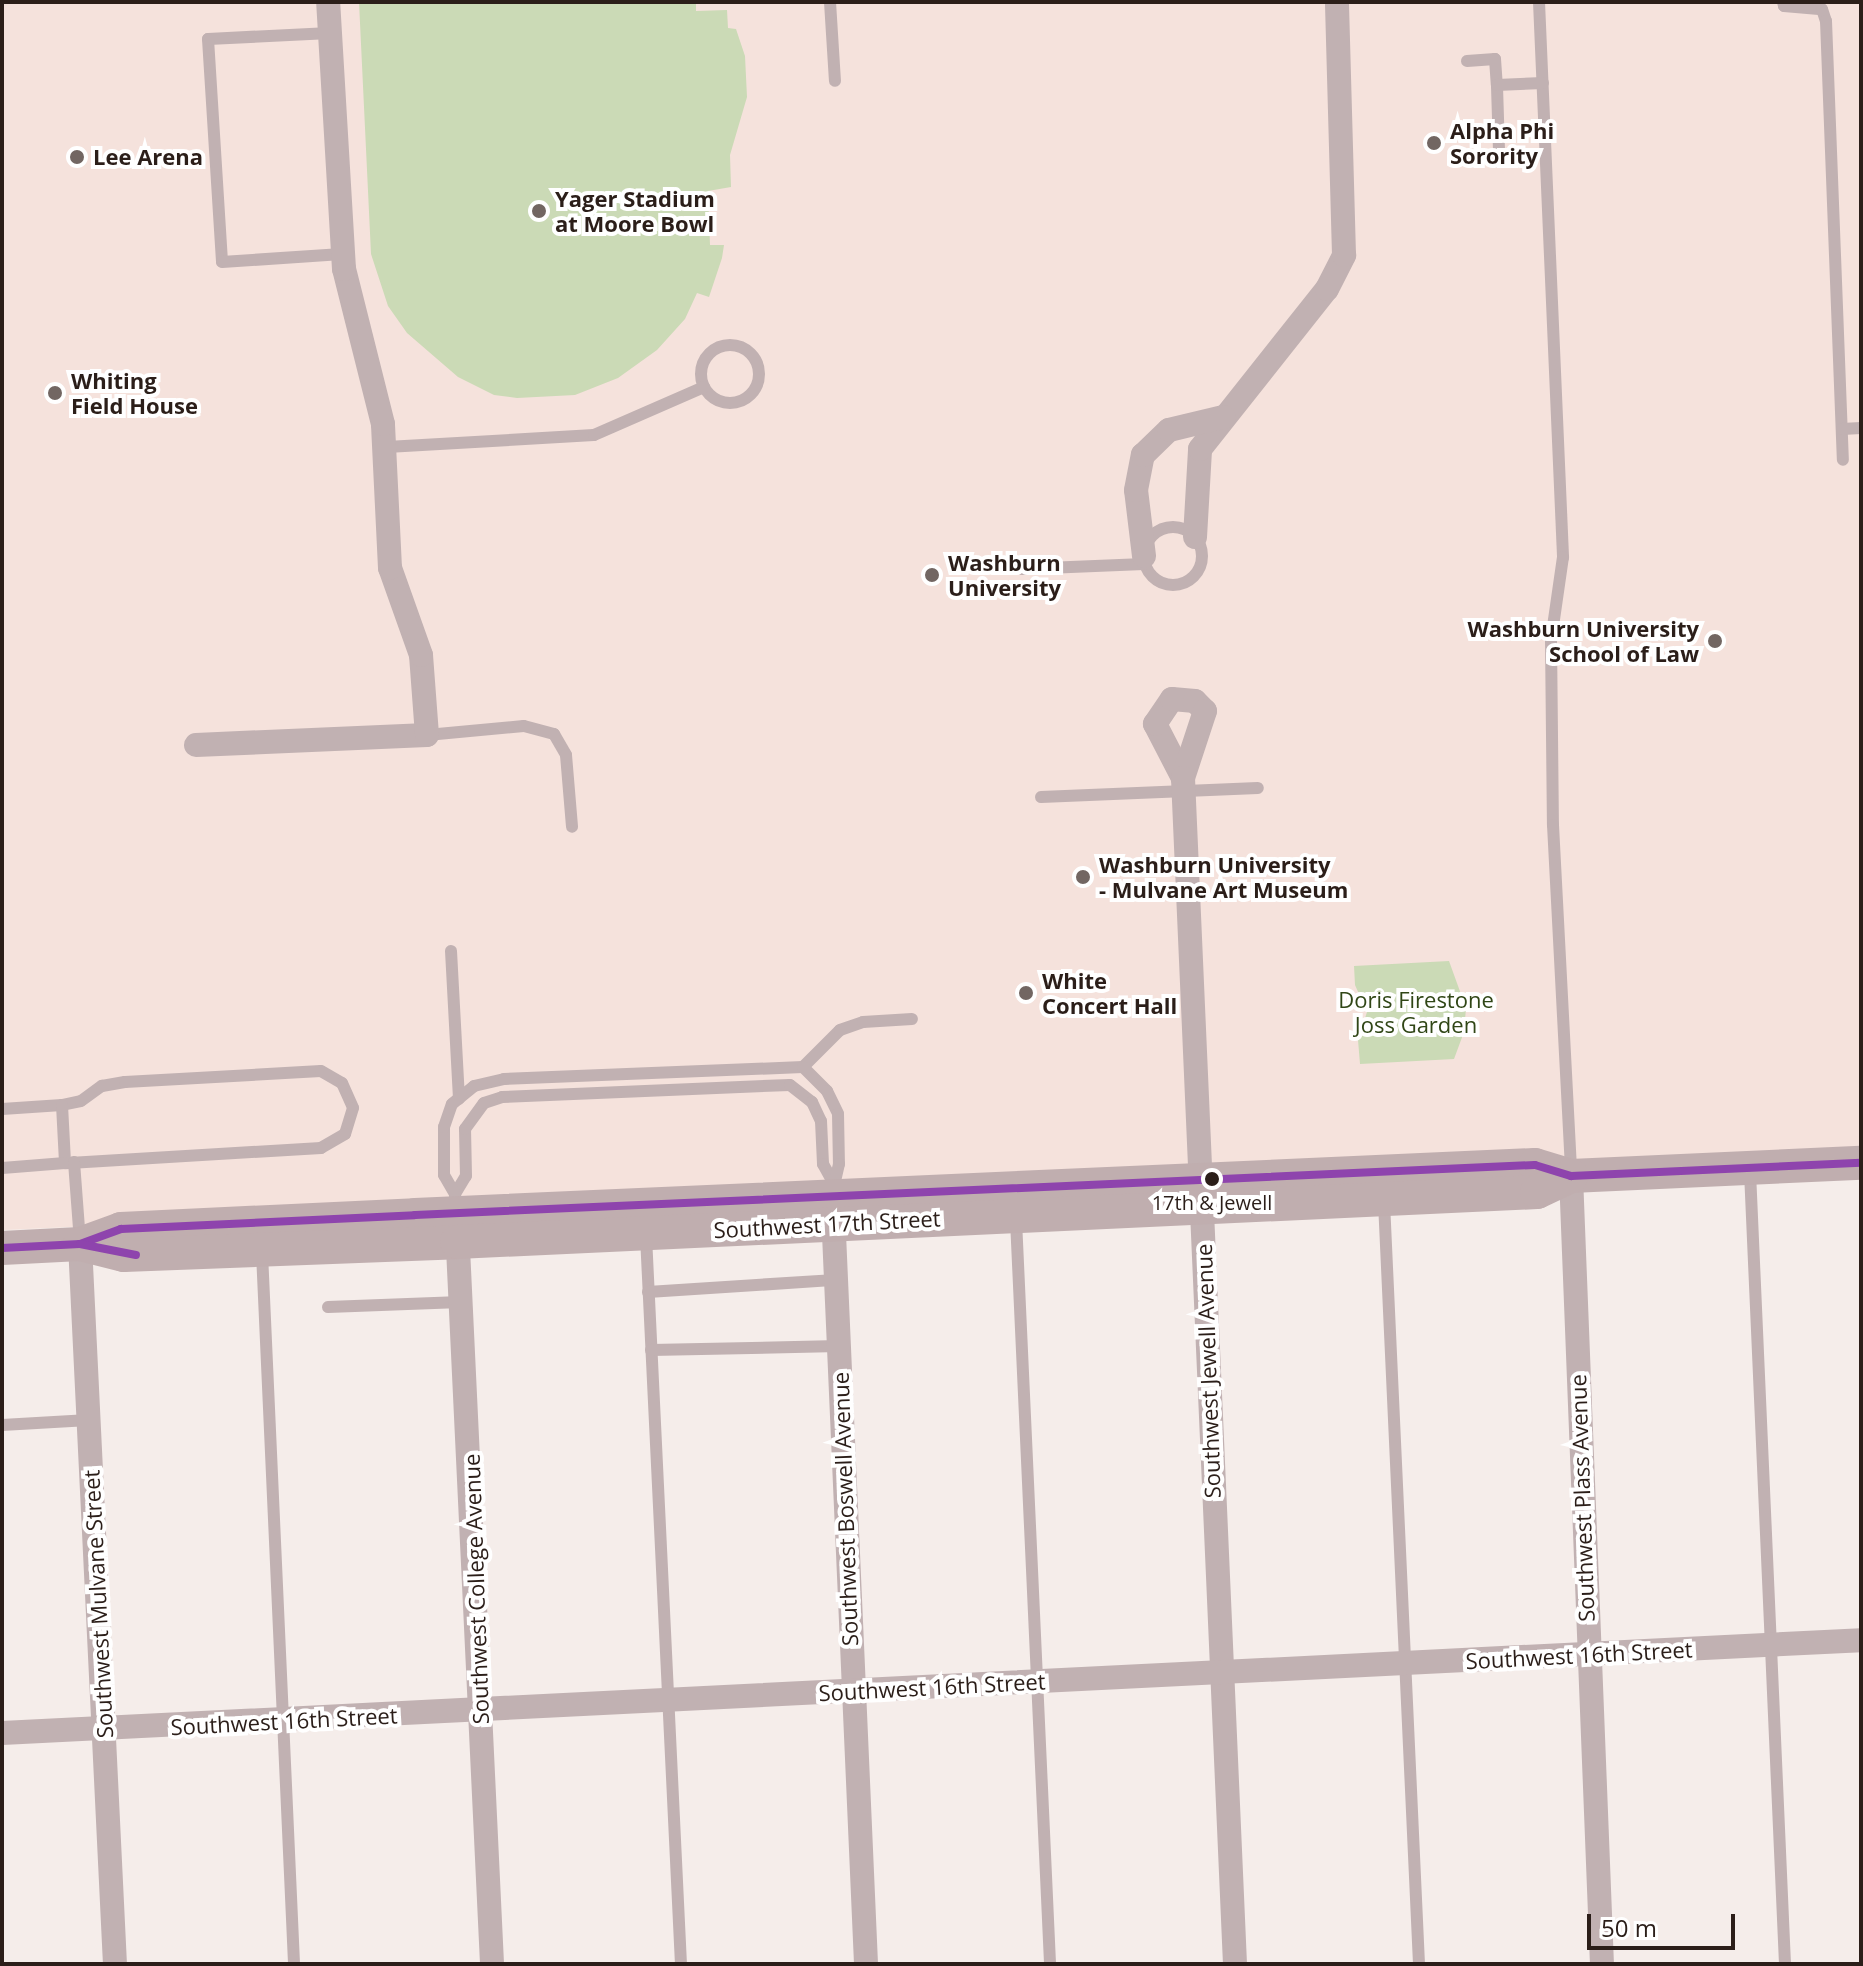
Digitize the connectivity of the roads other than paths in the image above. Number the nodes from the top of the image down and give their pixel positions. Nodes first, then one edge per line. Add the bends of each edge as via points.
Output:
1 (328, 2) edge
2 (830, 2) edge
3 (1337, 2) edge
4 (1539, 2) edge
5 (1783, 2) edge
6 (330, 33) junction
7 (1467, 61) dead end
8 (835, 81) dead end
9 (1543, 83) junction
10 (1497, 85) junction
11 (1499, 150) dead end
12 (342, 254) junction
13 (704, 387) junction
14 (1223, 417) junction
15 (1861, 428) edge
16 (1842, 429) junction
17 (387, 447) junction
18 (1843, 460) dead end
19 (1195, 537) junction
20 (1144, 560) junction
21 (1022, 569) dead end
22 (427, 735) junction
23 (196, 745) dead end
24 (1183, 784) junction
25 (1258, 788) dead end
26 (1041, 797) dead end
27 (572, 827) dead end
28 (451, 951) dead end
29 (912, 1019) dead end
30 (803, 1067) junction
31 (459, 1099) junction
32 (62, 1105) junction
33 (2, 1109) edge
34 (69, 1162) junction
35 (1861, 1163) edge
36 (2, 1168) edge
37 (1750, 1169) junction
38 (1571, 1176) junction
39 (1201, 1194) junction
40 (1384, 1199) junction
41 (832, 1200) junction
42 (1016, 1215) junction
43 (456, 1216) junction
44 (646, 1232) junction
45 (80, 1244) junction
46 (2, 1248) edge
47 (261, 1250) junction
48 (836, 1280) junction
49 (648, 1292) junction
50 (461, 1302) junction
51 (328, 1307) dead end
52 (839, 1346) junction
53 (651, 1350) junction
54 (89, 1420) junction
55 (2, 1425) edge
56 (1861, 1640) edge
57 (1770, 1645) junction
58 (1588, 1655) junction
59 (1406, 1664) junction
60 (1220, 1674) junction
61 (1039, 1682) junction
62 (853, 1692) junction
63 (669, 1700) junction
64 (480, 1711) junction
65 (284, 1721) junction
66 (103, 1729) junction
67 (2, 1733) edge
68 (115, 1964) edge
69 (294, 1964) edge
70 (492, 1964) edge
71 (681, 1964) edge
72 (866, 1964) edge
73 (1050, 1964) edge
74 (1235, 1964) edge
75 (1419, 1964) edge
76 (1602, 1964) edge
77 (1785, 1964) edge

1 - 6 street
2 - 8 lane
3 - 14 street via 1344,255 1327,289 1292,327 1255,385
4 - 9 lane
5 - 16 lane via 1822,9 1826,21
6 - 12 street
6 - 12 lane via 208,39 222,262
7 - 10 lane via 1495,59
9 - 10 lane
9 - 38 lane via 1563,557 1551,640 1553,812
10 - 11 lane
12 - 17 street
13 - 13 lane via 719,401 745,398 757,384 755,359 741,346 717,347 702,364
13 - 17 lane via 594,435
14 - 19 street via 1196,457
14 - 20 street via 1169,430 1143,455 1136,490
15 - 16 lane
16 - 18 lane
17 - 22 street via 390,568 421,655
19 - 20 lane via 1172,526 1161,529 1151,537
19 - 20 lane via 1202,561 1186,582 1163,584
20 - 21 lane
22 - 23 street
22 - 27 lane via 524,726 554,734 566,755
24 - 25 lane
24 - 26 lane
24 - 39 street, Southwest Jewell Avenue
28 - 31 lane
29 - 30 lane via 863,1022 840,1030
30 - 31 lane via 504,1079 474,1086
30 - 41 lane via 827,1091 838,1114 839,1164
31 - 43 lane via 444,1127 444,1175
32 - 33 lane
32 - 34 lane
32 - 34 lane via 81,1101 102,1086 125,1082 307,1072 333,1075 352,1100 346,1132 323,1148
34 - 36 lane
34 - 45 lane
35 - 37 main road, Southwest 17th Street
37 - 38 main road, Southwest 17th Street
37 - 57 lane
38 - 39 main road, Southwest 17th Street via 1535,1165
38 - 40 main road, Southwest 17th Street via 1537,1192
38 - 58 street, Southwest Plass Avenue
39 - 40 main road, Southwest 17th Street
39 - 41 main road, Southwest 17th Street
39 - 42 main road, Southwest 17th Street
39 - 60 street, Southwest Jewell Avenue
40 - 59 lane
41 - 42 main road, Southwest 17th Street
41 - 43 main road, Southwest 17th Street
41 - 43 lane via 821,1121 812,1102 790,1085 502,1097 484,1103 465,1129 466,1176
41 - 44 main road, Southwest 17th Street
41 - 48 street, Southwest Boswell Avenue
42 - 61 lane
43 - 44 main road, Southwest 17th Street
43 - 45 main road, Southwest 17th Street via 121,1229
43 - 47 main road, Southwest 17th Street
43 - 50 street, Southwest College Avenue
44 - 49 lane
45 - 46 main road, Southwest 17th Street
45 - 47 main road, Southwest 17th Street via 124,1255
45 - 54 street, Southwest Mulvane Street
47 - 65 lane
48 - 49 lane
48 - 52 street, Southwest Boswell Avenue
49 - 53 lane
50 - 51 lane
50 - 64 street, Southwest College Avenue
52 - 53 lane
52 - 62 street, Southwest Boswell Avenue
53 - 63 lane
54 - 55 lane
54 - 66 street, Southwest Mulvane Street
56 - 57 street, Southwest 16th Street
57 - 58 street, Southwest 16th Street
57 - 77 lane
58 - 59 street, Southwest 16th Street
58 - 76 street, Southwest Plass Avenue
59 - 60 street, Southwest 16th Street
59 - 75 lane
60 - 61 street, Southwest 16th Street
60 - 74 street, Southwest Jewell Avenue
61 - 62 street, Southwest 16th Street
61 - 73 lane
62 - 63 street, Southwest 16th Street
62 - 72 street, Southwest Boswell Avenue
63 - 64 street, Southwest 16th Street
63 - 71 lane
64 - 65 street, Southwest 16th Street
64 - 70 street, Southwest College Avenue
65 - 66 street, Southwest 16th Street
65 - 69 lane
66 - 67 street, Southwest 16th Street
66 - 68 street, Southwest Mulvane Street

